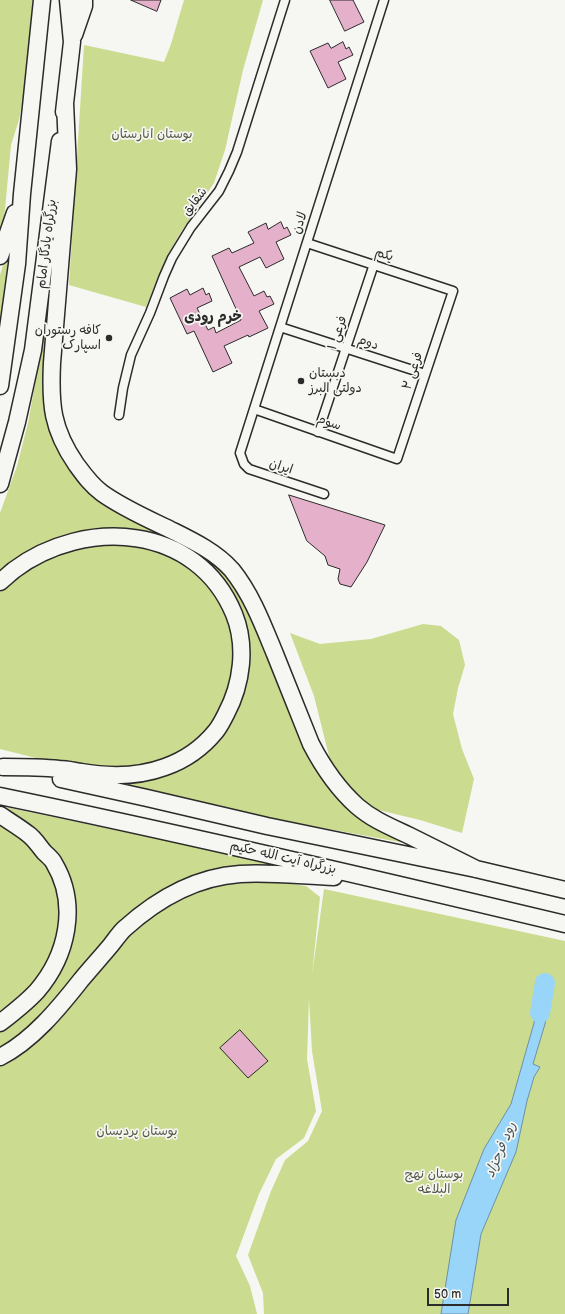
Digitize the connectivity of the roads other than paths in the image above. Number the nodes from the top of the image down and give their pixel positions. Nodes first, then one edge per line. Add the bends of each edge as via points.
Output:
1 (42, 0) edge
2 (68, 0) edge
3 (84, 0) edge
4 (285, 0) edge
5 (384, 0) edge
6 (72, 42) junction
7 (65, 103) junction
8 (22, 194) junction
9 (307, 243) junction
10 (0, 256) edge
11 (374, 264) junction
12 (453, 291) joint
13 (280, 327) junction
14 (346, 348) junction
15 (425, 374) junction
16 (0, 386) edge
17 (254, 409) junction
18 (119, 415) dead end
19 (318, 432) junction
20 (240, 453) joint
21 (397, 459) joint
22 (0, 484) edge
23 (324, 494) dead end
24 (0, 582) edge
25 (1, 766) edge
26 (0, 796) edge
27 (0, 815) edge
28 (476, 868) junction
29 (381, 880) junction
30 (565, 890) edge
31 (565, 924) edge
32 (0, 1023) edge
33 (0, 1057) edge

1 - 8 highway
2 - 6 highway, بزرگراه یادگار امام
3 - 6 highway
4 - 18 street, شقایق via 237,152 219,191 191,227 172,258 131,356
5 - 9 street, لادن
6 - 7 highway, بزرگراه یادگار امام
7 - 22 highway, بزرگراه یادگار امام via 33,350
7 - 28 highway via 68,169 51,395 54,416 63,443 82,473 102,493 196,542 232,570 258,613 321,763 344,793 372,817
8 - 10 highway
8 - 16 highway via 17,264
9 - 11 street, یکم
9 - 13 street, لادن
11 - 12 street, یکم
11 - 14 street, فرعی ۱
12 - 15 street, فرعی ۲
13 - 14 street, دوم
13 - 17 street, لادن
14 - 15 street, دوم
14 - 19 street, فرعی ۱
15 - 21 street, فرعی ۲
17 - 19 street, سوم
17 - 20 street, لادن
19 - 21 street, سوم
20 - 23 street, ایران via 248,469
24 - 25 highway via 28,561 66,544 108,537 145,539 184,554 201,566 216,582 229,602 237,623 242,654 236,691 217,730 200,747 166,767 132,774 105,775 60,768
25 - 28 highway via 267,826
26 - 29 highway, بزرگراه آیت الله حکیم
27 - 32 highway via 29,834 54,863 63,882 68,918 56,963 37,991
28 - 30 highway
29 - 31 highway, بزرگراه آیت الله حکیم
29 - 33 highway via 263,873 239,874 218,877 175,892 155,904 123,930 51,1016

